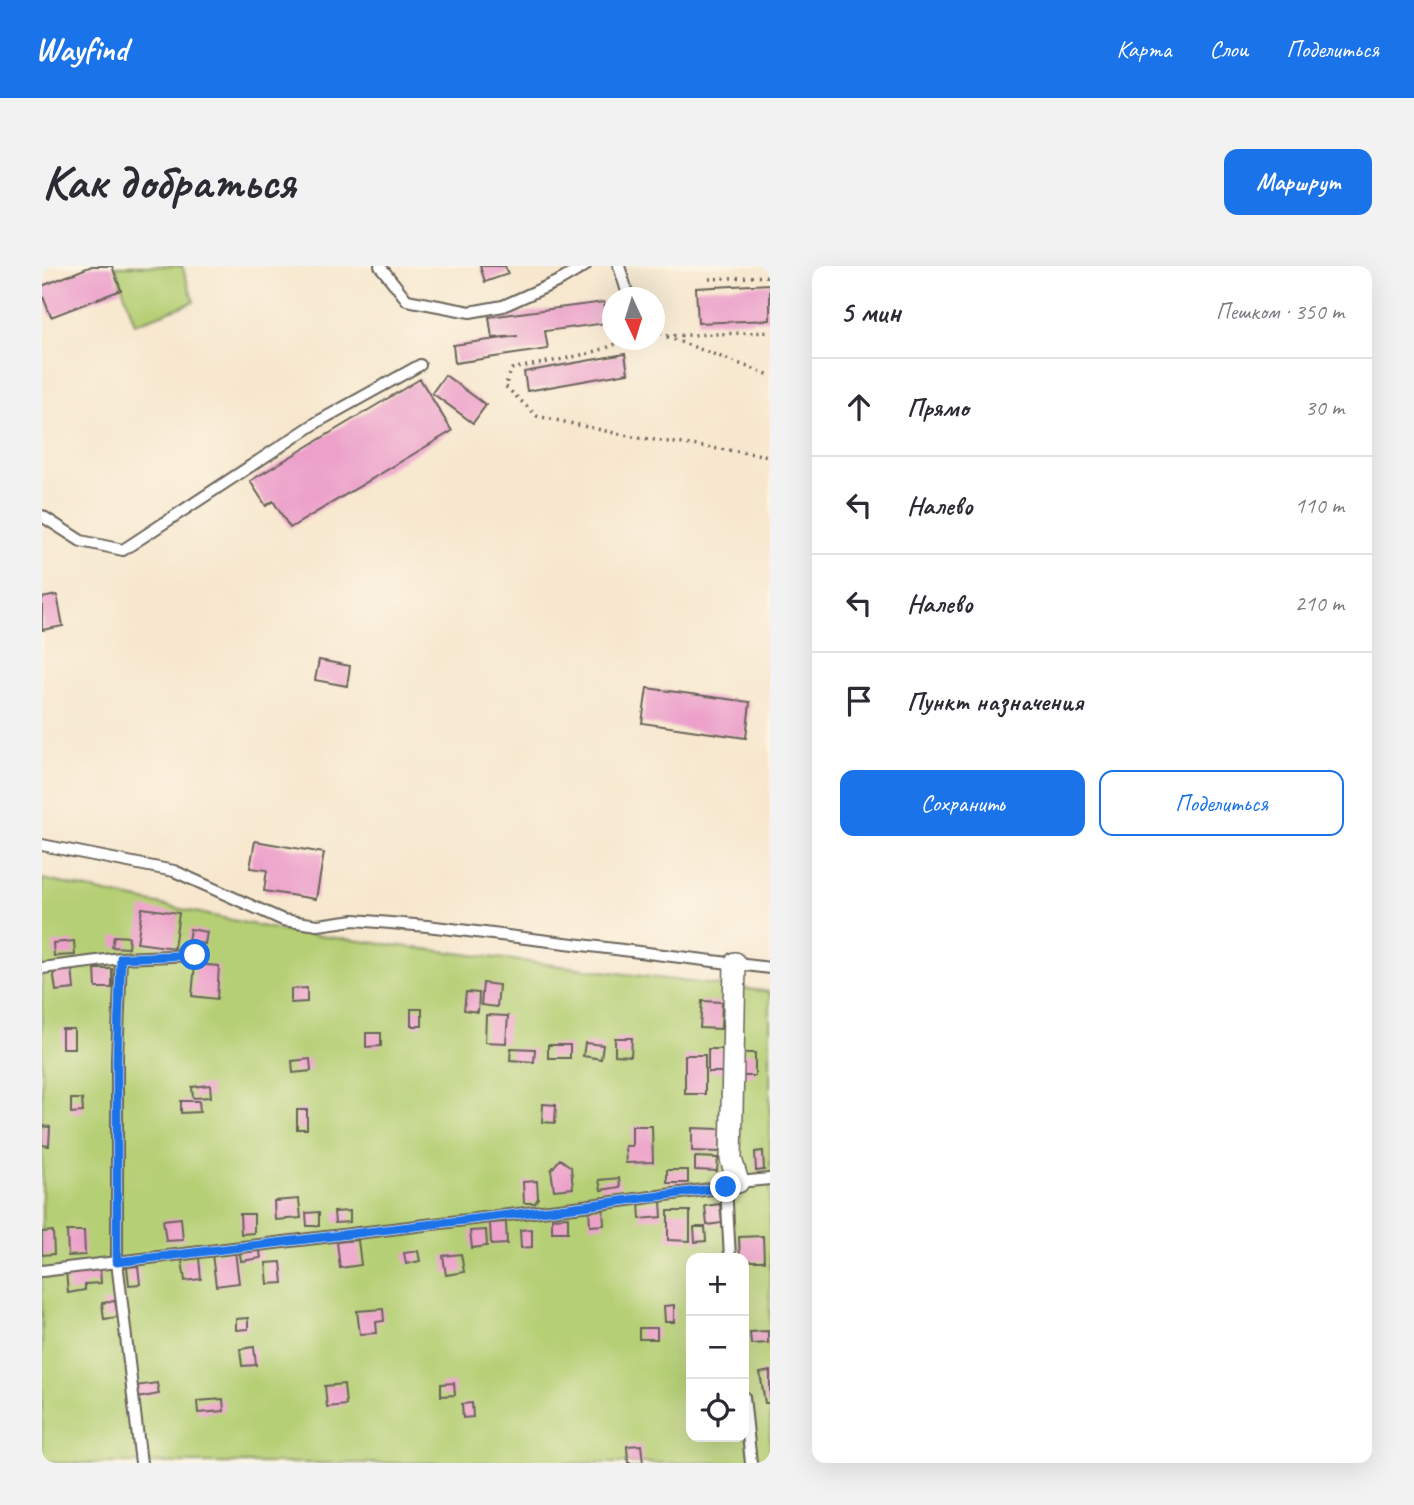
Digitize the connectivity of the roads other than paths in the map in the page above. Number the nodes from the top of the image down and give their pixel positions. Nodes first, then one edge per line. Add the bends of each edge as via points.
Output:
1 (380, 266) edge
2 (585, 266) edge
3 (619, 266) edge
4 (626, 287) edge
5 (420, 365) dead end
6 (42, 516) edge
7 (42, 845) edge
8 (195, 955) dead end
9 (121, 958) junction
10 (736, 963) junction
11 (42, 968) edge
12 (770, 968) edge
13 (770, 1179) edge
14 (732, 1184) junction
15 (730, 1253) edge
16 (117, 1262) junction
17 (42, 1271) edge
18 (749, 1442) edge
19 (141, 1463) edge
20 (751, 1463) edge

1 - 2 lane via 407,300 470,312 503,306
3 - 4 lane
5 - 6 lane via 319,421 123,550 81,541
7 - 10 lane via 174,871 283,920 318,925 354,920 427,926
8 - 9 lane
9 - 11 lane
9 - 16 lane
10 - 12 lane
10 - 14 street
13 - 14 lane
14 - 15 lane
14 - 16 lane
16 - 17 lane
16 - 19 lane
18 - 20 lane

